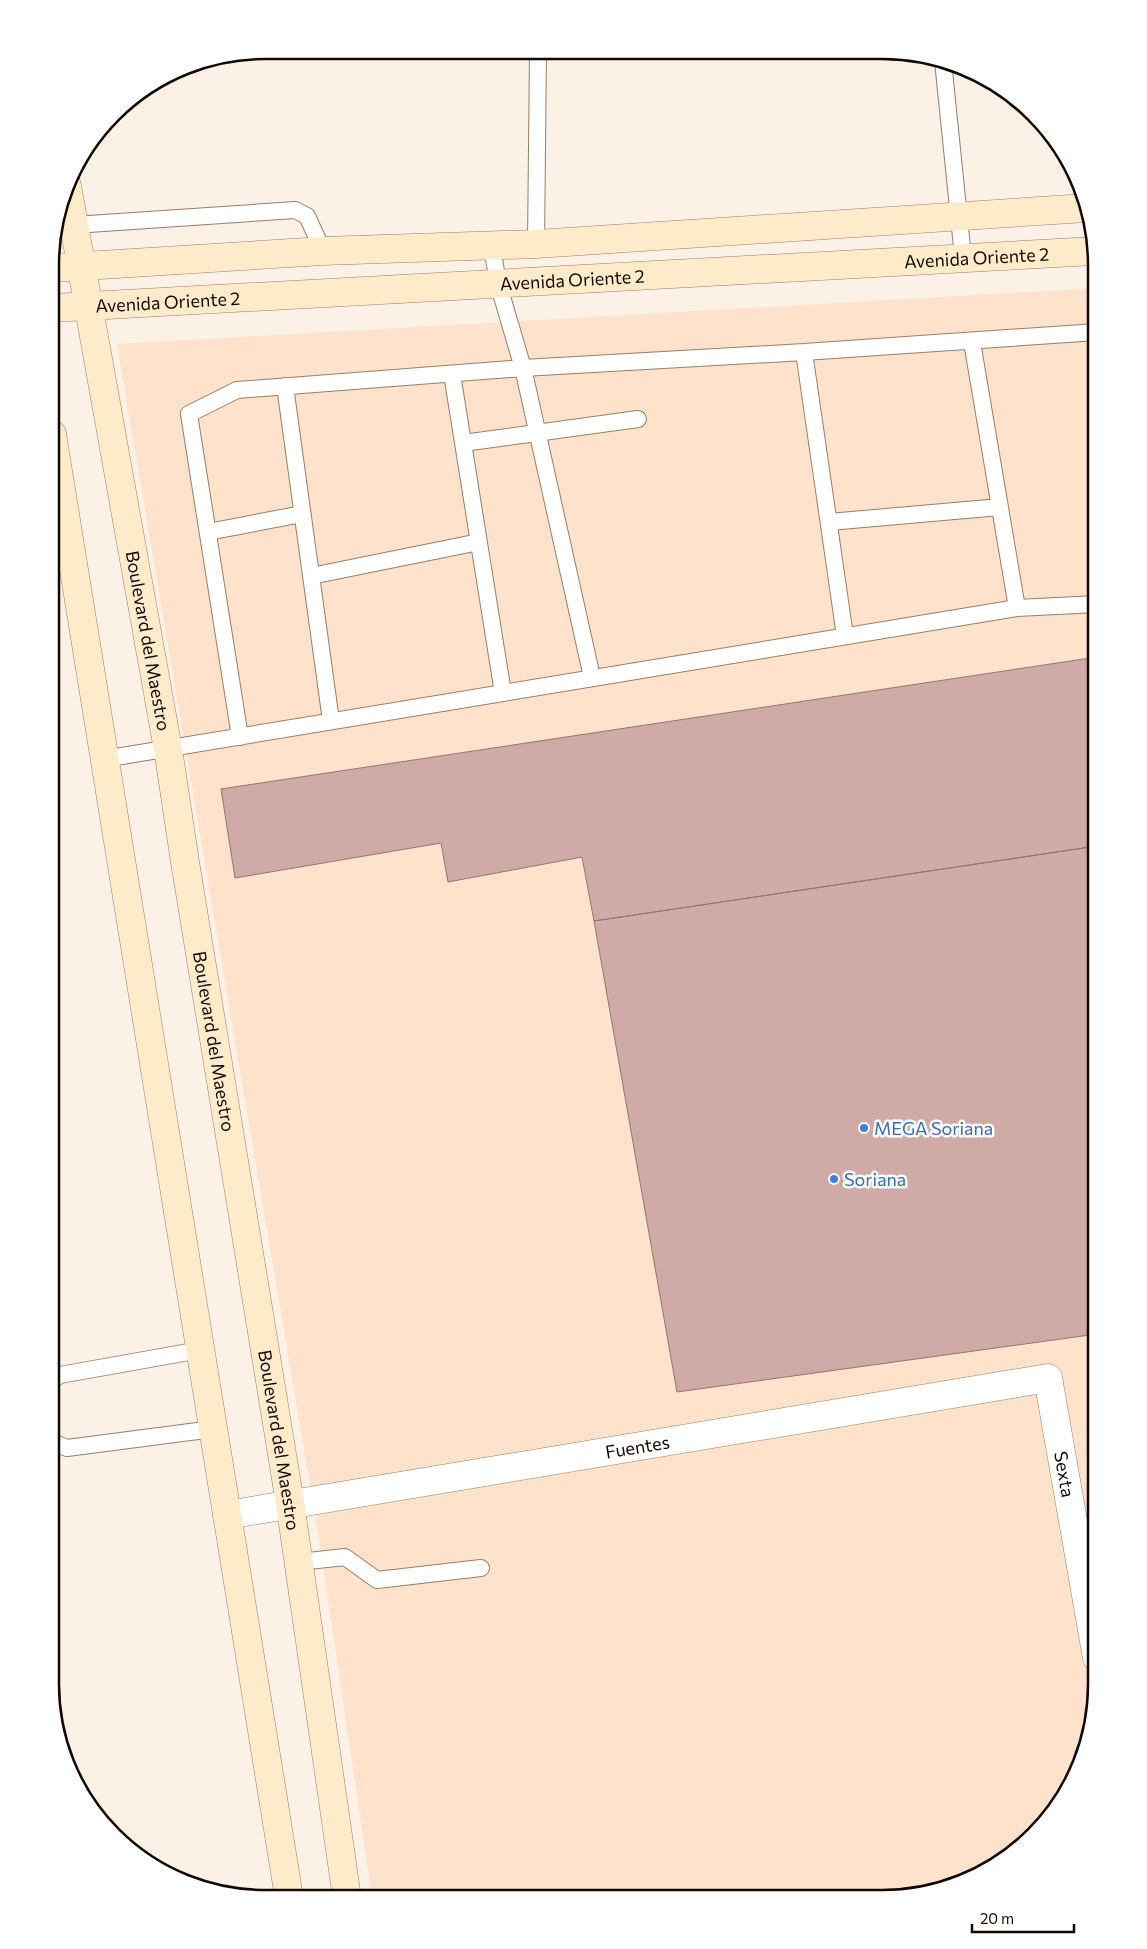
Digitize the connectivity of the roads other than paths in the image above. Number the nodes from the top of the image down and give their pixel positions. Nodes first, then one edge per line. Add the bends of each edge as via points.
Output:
1 (538, 59) edge
2 (944, 68) edge
3 (69, 200) edge
4 (1080, 208) edge
5 (960, 217) junction
6 (74, 226) junction
7 (536, 244) junction
8 (492, 247) junction
9 (1088, 250) edge
10 (323, 251) junction
11 (964, 257) junction
12 (82, 266) junction
13 (59, 268) edge
14 (498, 283) junction
15 (88, 306) junction
16 (59, 308) edge
17 (1088, 333) edge
18 (972, 342) junction
19 (804, 352) junction
20 (523, 368) junction
21 (452, 374) junction
22 (284, 386) junction
23 (638, 419) dead end
24 (537, 433) junction
25 (463, 442) junction
26 (1000, 507) junction
27 (302, 514) junction
28 (59, 519) edge
29 (828, 522) junction
30 (208, 532) junction
31 (479, 542) junction
32 (61, 543) edge
33 (311, 576) junction
34 (1088, 604) edge
35 (1017, 608) junction
36 (845, 636) junction
37 (592, 678) junction
38 (503, 693) junction
39 (331, 721) junction
40 (240, 736) junction
41 (168, 749) junction
42 (104, 759) junction
43 (200, 1350) junction
44 (59, 1376) edge
45 (1048, 1378) joint
46 (213, 1429) junction
47 (59, 1445) edge
48 (290, 1504) junction
49 (227, 1515) junction
50 (299, 1562) junction
51 (482, 1568) dead end
52 (1088, 1611) edge
53 (288, 1890) edge
54 (346, 1890) edge

1 - 7 lane
2 - 5 lane
3 - 6 main road, Boulevard del Maestro
4 - 5 main road, Avenida Oriente 2
5 - 7 main road, Avenida Oriente 2
5 - 11 lane
6 - 10 lane via 295,210 307,216
6 - 12 main road, Boulevard del Maestro
7 - 8 main road, Avenida Oriente 2
8 - 10 main road, Avenida Oriente 2
8 - 14 lane
9 - 11 main road, Avenida Oriente 2
10 - 12 main road, Avenida Oriente 2
11 - 14 main road, Avenida Oriente 2
12 - 13 main road, Avenida Oriente 2
12 - 15 main road, Boulevard del Maestro
14 - 15 main road, Avenida Oriente 2
14 - 20 lane
15 - 16 main road, Avenida Oriente 2
15 - 41 main road, Boulevard del Maestro
17 - 18 lane
18 - 19 lane
18 - 26 lane
19 - 20 lane
19 - 29 lane
20 - 21 lane
20 - 24 lane
21 - 22 lane
21 - 25 lane
22 - 27 lane
22 - 30 lane via 237,390 189,414
23 - 24 lane
24 - 25 lane
24 - 37 lane
25 - 31 lane
26 - 29 lane
26 - 35 lane
27 - 30 lane
27 - 33 lane
28 - 32 main road
29 - 36 lane
30 - 40 lane
31 - 33 lane
31 - 38 lane
32 - 42 main road
33 - 39 lane
34 - 35 lane
35 - 36 lane
36 - 37 lane
37 - 38 lane
38 - 39 lane
39 - 40 lane
40 - 41 lane
41 - 42 lane
41 - 48 main road, Boulevard del Maestro
42 - 43 main road
43 - 44 lane
43 - 46 main road
45 - 48 street, Fuentes
45 - 52 street, Sexta
46 - 47 lane via 67,1448
46 - 49 main road
48 - 49 street, Fuentes
48 - 50 main road, Boulevard del Maestro
49 - 53 main road
50 - 51 lane via 345,1557 377,1580
50 - 54 main road, Boulevard del Maestro

